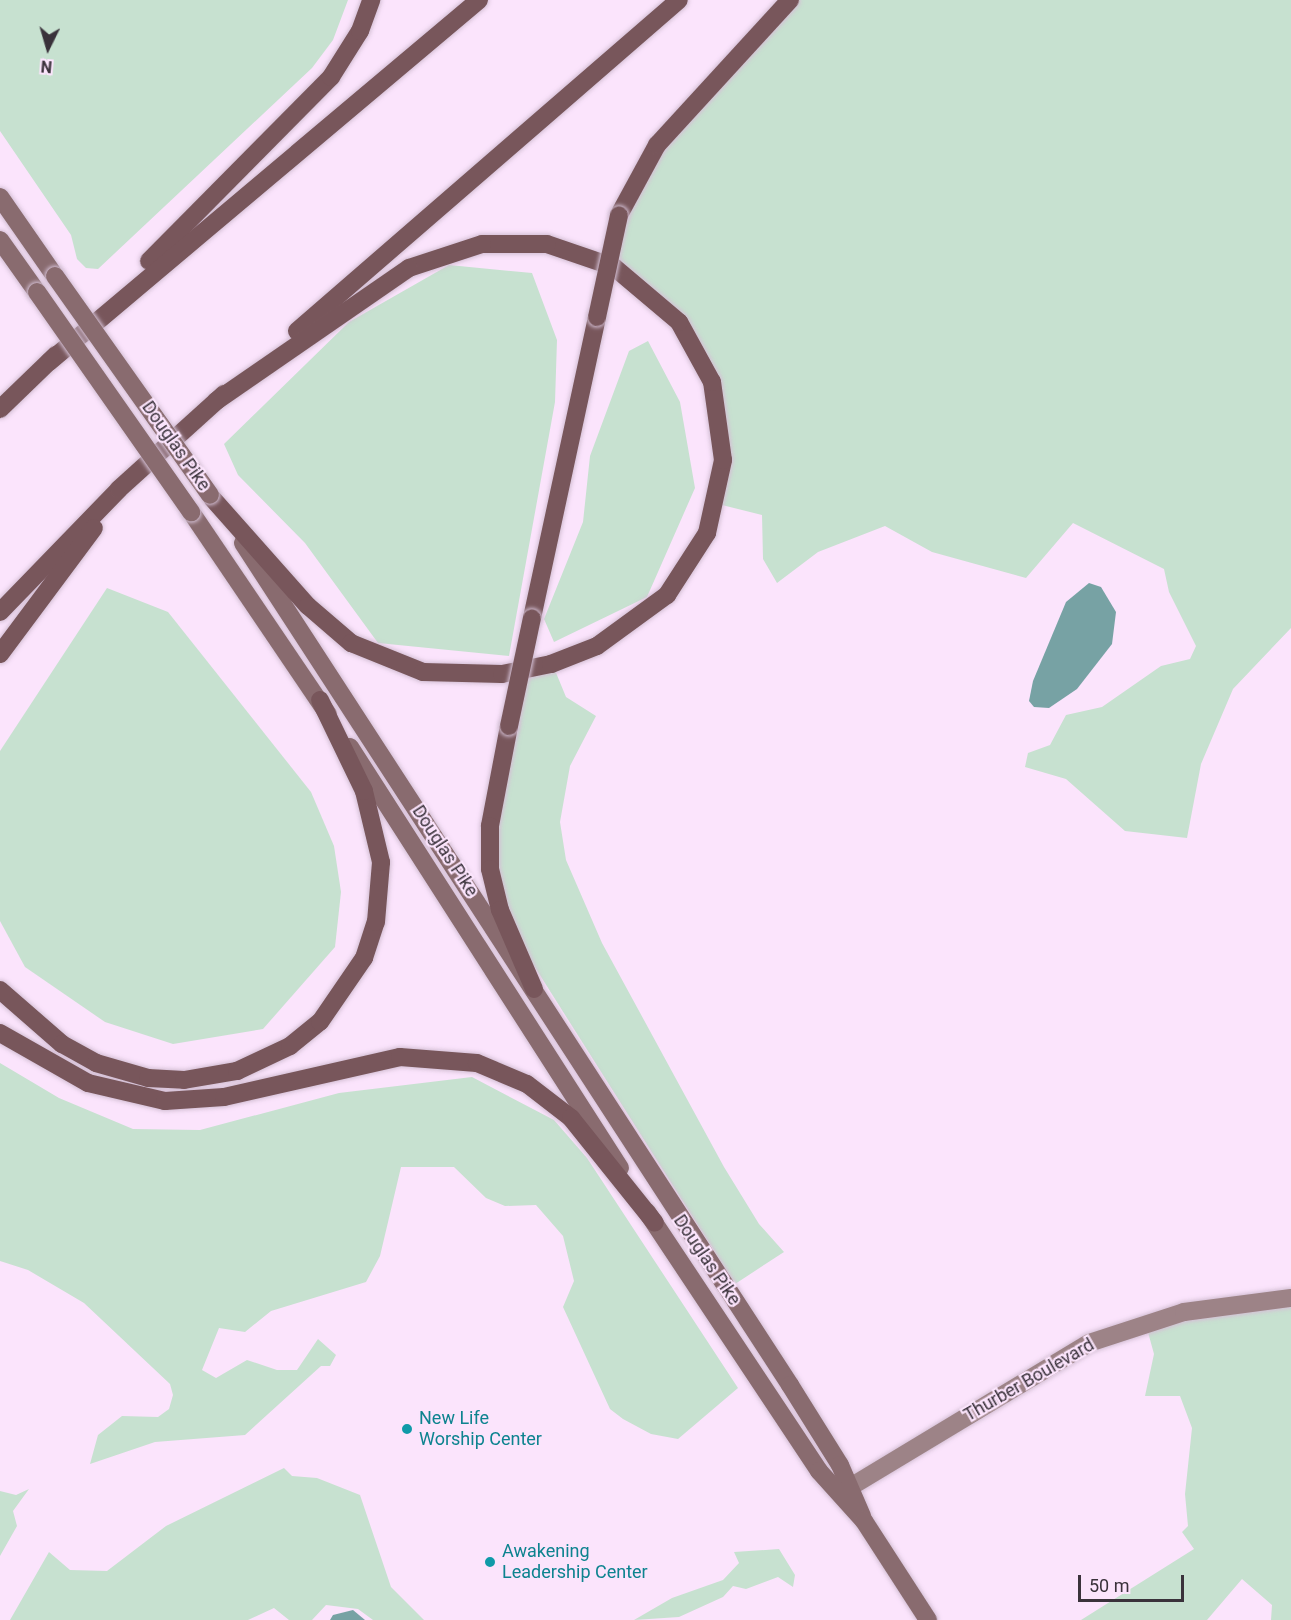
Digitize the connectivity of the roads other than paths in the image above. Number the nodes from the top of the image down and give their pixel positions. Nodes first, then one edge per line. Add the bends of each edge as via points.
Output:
1 (371, 0) edge
2 (479, 0) edge
3 (679, 0) edge
4 (790, 0) edge
5 (0, 196) edge
6 (0, 240) edge
7 (49, 362) junction
8 (216, 400) junction
9 (0, 409) edge
10 (151, 460) junction
11 (211, 496) junction
12 (0, 612) edge
13 (0, 654) edge
14 (320, 700) junction
15 (534, 989) junction
16 (0, 990) edge
17 (0, 1033) edge
18 (655, 1223) junction
19 (1291, 1298) edge
20 (852, 1486) junction
21 (864, 1521) junction
22 (928, 1620) edge

1 - 7 highway via 356,39 331,77
2 - 7 highway
3 - 8 highway
4 - 15 highway, bridge via 657,145 619,215 490,826 490,869 500,910
5 - 11 main road, Douglas Pike, bridge
6 - 14 main road, Douglas Pike, bridge
7 - 9 highway
8 - 10 highway
8 - 11 highway via 409,268 482,244 547,244 614,267 679,321 712,382 723,460 707,533 667,595 597,646 551,664 502,674 423,672 351,643 308,606
10 - 12 highway
10 - 13 highway
11 - 15 main road, Douglas Pike
14 - 16 highway via 370,808 381,882 364,958 345,992 313,1028 272,1056 237,1071 202,1078 148,1078 80,1055 29,1020
14 - 18 main road, Douglas Pike
15 - 20 main road, Douglas Pike
17 - 18 highway via 88,1083 165,1101 224,1097 400,1057 477,1062 527,1084 571,1118
18 - 21 main road, Douglas Pike via 827,1483
19 - 20 street, Thurber Boulevard via 1184,1312 1089,1343
20 - 21 main road, Douglas Pike
21 - 22 main road, Douglas Pike

